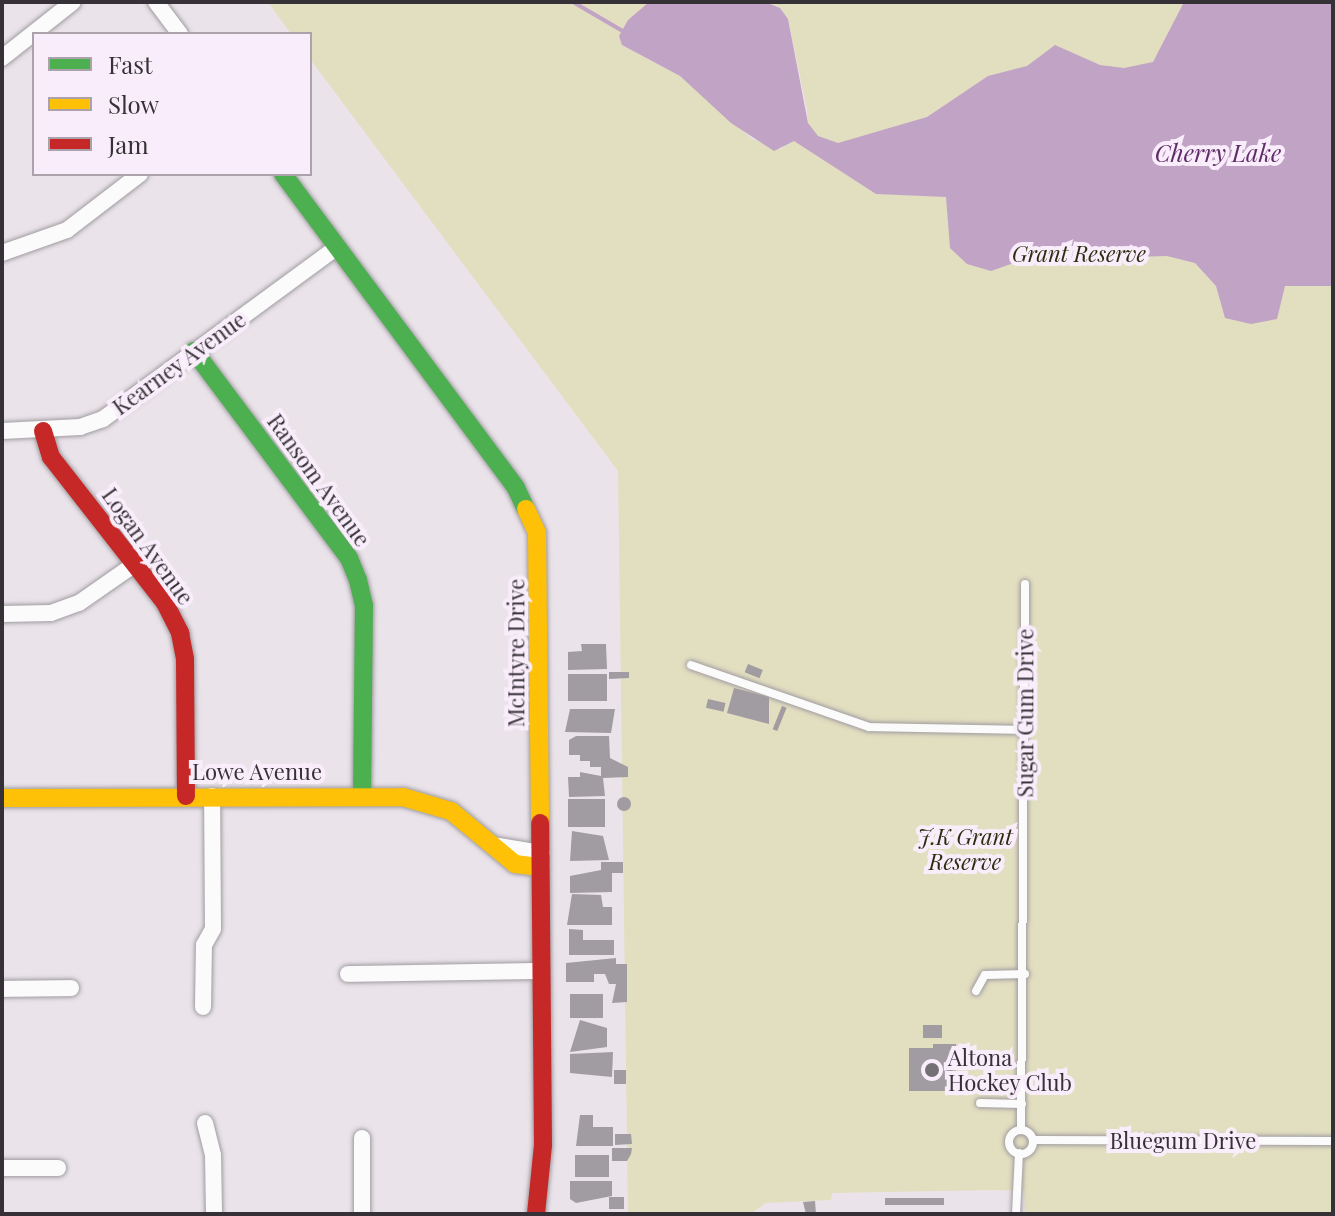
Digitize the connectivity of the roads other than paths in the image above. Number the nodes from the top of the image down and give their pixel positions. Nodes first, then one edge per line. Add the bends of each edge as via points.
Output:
1 (73, 2) edge
2 (156, 2) edge
3 (35, 32) edge
4 (178, 32) edge
5 (32, 34) edge
6 (2, 58) edge
7 (137, 176) edge
8 (284, 176) edge
9 (337, 247) junction
10 (2, 253) edge
11 (194, 351) junction
12 (2, 431) edge
13 (43, 431) junction
14 (135, 564) junction
15 (1025, 584) dead end
16 (2, 614) edge
17 (691, 665) dead end
18 (1025, 730) junction
19 (362, 795) junction
20 (186, 796) junction
21 (212, 796) junction
22 (2, 798) edge
23 (541, 860) junction
24 (542, 971) junction
25 (348, 974) dead end
26 (1025, 974) junction
27 (71, 988) dead end
28 (2, 989) edge
29 (976, 991) dead end
30 (203, 1007) dead end
31 (980, 1103) dead end
32 (1022, 1104) junction
33 (205, 1123) dead end
34 (1021, 1130) junction
35 (362, 1138) dead end
36 (1033, 1140) junction
37 (1333, 1141) edge
38 (1019, 1153) junction
39 (2, 1168) edge
40 (58, 1168) dead end
41 (214, 1214) edge
42 (362, 1214) edge
43 (536, 1214) edge
44 (1016, 1214) edge

1 - 3 street
2 - 4 street
5 - 6 street
7 - 10 street via 67,230
8 - 9 street, McIntyre Drive
9 - 11 street, Kearney Avenue
9 - 23 street, McIntyre Drive via 516,488 534,521 540,557
11 - 13 street, Kearney Avenue via 103,419
11 - 19 street, Ransom Avenue via 349,558 358,580 364,605
12 - 13 street, Kearney Avenue
13 - 14 street, Logan Avenue via 51,457
14 - 16 street via 79,603 51,613
14 - 20 street, Logan Avenue via 165,603 183,646
15 - 18 lane, Sugar Gum Drive
17 - 18 lane via 869,727
18 - 26 lane, Sugar Gum Drive
19 - 21 street, Lowe Avenue
19 - 23 street, Lowe Avenue via 435,805 463,818 515,864
20 - 21 street, Lowe Avenue
20 - 22 street, Lowe Avenue
21 - 30 street via 213,929 204,945
23 - 24 street, McIntyre Drive
24 - 25 street
24 - 43 street, McIntyre Drive via 543,1163
26 - 29 lane via 985,975
26 - 32 lane, Sugar Gum Drive
27 - 28 street
31 - 32 lane
32 - 34 lane, Sugar Gum Drive
33 - 41 street via 213,1155
34 - 36 lane
34 - 38 lane, Sugar Gum Drive via 1010,1140
35 - 42 street
36 - 37 lane, Bluegum Drive
36 - 38 lane via 1029,1150
38 - 44 lane
39 - 40 street

